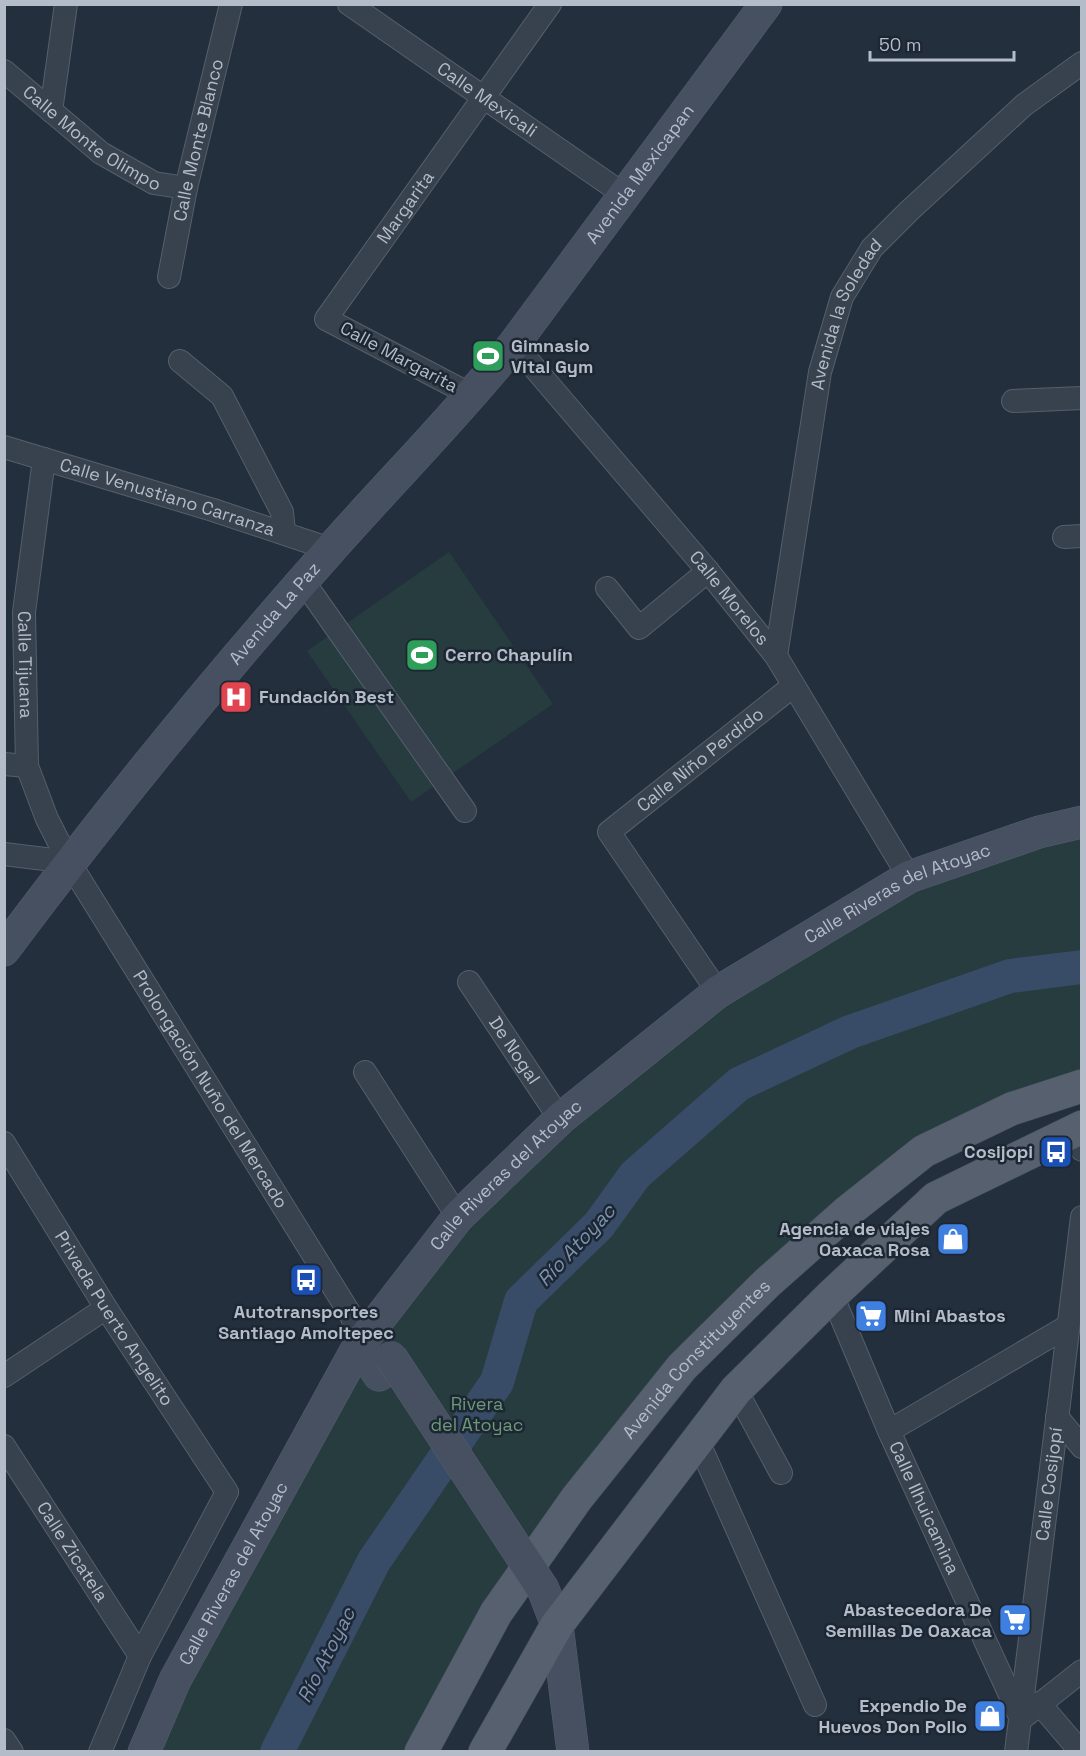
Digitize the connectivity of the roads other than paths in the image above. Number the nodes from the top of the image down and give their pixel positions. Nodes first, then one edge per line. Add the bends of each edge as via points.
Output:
1 (66, 4) edge
2 (231, 4) edge
3 (349, 4) edge
4 (550, 4) edge
5 (766, 4) edge
6 (1082, 63) edge
7 (4, 70) edge
8 (483, 96) junction
9 (51, 111) junction
10 (186, 188) junction
11 (626, 196) junction
12 (169, 277) dead end
13 (326, 319) joint
14 (514, 344) junction
15 (180, 361) dead end
16 (473, 396) junction
17 (1082, 398) edge
18 (1013, 401) dead end
19 (4, 447) edge
20 (44, 459) junction
21 (284, 532) junction
22 (330, 549) junction
23 (708, 571) junction
24 (301, 584) junction
25 (607, 588) dead end
26 (14, 610) edge
27 (776, 656) junction
28 (793, 686) junction
29 (16, 765) edge
30 (465, 811) dead end
31 (1082, 822) edge
32 (4, 854) edge
33 (69, 862) junction
34 (909, 877) junction
35 (4, 950) edge
36 (468, 982) dead end
37 (718, 992) junction
38 (364, 1072) dead end
39 (1082, 1086) edge
40 (560, 1119) junction
41 (1080, 1135) edge
42 (4, 1143) edge
43 (458, 1217) junction
44 (1082, 1217) edge
45 (832, 1295) junction
46 (106, 1308) junction
47 (1068, 1326) junction
48 (362, 1330) junction
49 (4, 1376) edge
50 (1082, 1377) edge
51 (736, 1390) junction
52 (1061, 1393) junction
53 (1057, 1417) junction
54 (889, 1431) junction
55 (698, 1441) junction
56 (4, 1446) edge
57 (1082, 1447) edge
58 (781, 1473) dead end
59 (556, 1640) junction
60 (140, 1656) junction
61 (1081, 1672) edge
62 (1039, 1703) junction
63 (815, 1705) dead end
64 (1021, 1719) junction
65 (1060, 1727) junction
66 (4, 1740) edge
67 (12, 1752) edge
68 (100, 1752) edge
69 (144, 1752) edge
70 (421, 1752) edge
71 (486, 1752) edge
72 (573, 1752) edge
73 (1016, 1752) edge
74 (1057, 1752) edge
75 (1081, 1752) edge

1 - 9 street
2 - 10 street, Calle Monte Blanco
3 - 8 street, Calle Mexicali
4 - 8 street, Margarita
5 - 11 street, Avenida Mexicapan
6 - 27 street, Avenida la Soledad via 1024,105 909,211 872,248 842,297 820,372
7 - 9 street, Calle Monte Olimpo
8 - 11 street, Calle Mexicali
8 - 13 street, Margarita
9 - 10 street, Calle Monte Olimpo via 101,153 154,183
10 - 12 street, Calle Monte Blanco
11 - 14 street, Avenida Mexicapan
13 - 16 street, Calle Margarita
14 - 16 street, Avenida La Paz
14 - 23 street, Calle Morelos
15 - 21 street via 222,396 282,512
16 - 22 street, Avenida La Paz
17 - 18 street
19 - 20 street, Calle Venustiano Carranza
20 - 21 street, Calle Venustiano Carranza
20 - 26 street, Calle Tijuana
21 - 22 street, Calle Venustiano Carranza
22 - 24 street, Avenida La Paz
23 - 25 street via 639,628
23 - 27 street, Calle Morelos
24 - 30 street via 313,595
24 - 33 street, Avenida La Paz
26 - 29 street, Calle Tijuana
27 - 28 street, Calle Morelos
28 - 34 street, Calle Morelos
28 - 37 street, Calle Niño Perdido via 609,832
29 - 33 street, Calle Tijuana
31 - 34 street, Calle Riveras del Atoyac via 1039,832
32 - 33 street
33 - 35 street, Avenida La Paz
33 - 48 street, Prolongación Nuño del Mercado
34 - 37 street, Calle Riveras del Atoyac
36 - 40 street, De Nogal
37 - 40 street, Calle Riveras del Atoyac
38 - 43 street
39 - 70 main road, Avenida Constituyentes via 1011,1109 924,1151 767,1283 682,1367 577,1498 496,1612
40 - 43 street, Calle Riveras del Atoyac
41 - 45 main road via 936,1198
42 - 46 street, Privada Puerto Angelito
43 - 48 street, Calle Riveras del Atoyac
44 - 47 street, Calle Cosijopí
45 - 51 main road
45 - 54 street, Calle Ilhuicamina
46 - 49 street
46 - 60 street, Privada Puerto Angelito via 227,1492
47 - 52 street, Calle Cosijopí
47 - 54 street
48 - 59 street via 537,1597
48 - 69 street, Calle Riveras del Atoyac via 175,1680
50 - 52 street
51 - 55 main road
51 - 58 street
52 - 53 street, Calle Cosijopí
53 - 57 street
53 - 64 street, Calle Cosijopí
54 - 64 street, Calle Ilhuicamina
55 - 59 main road
55 - 63 street
56 - 60 street, Calle Zicatela
59 - 71 main road
59 - 72 street
60 - 68 street
61 - 62 street
62 - 64 street
62 - 65 street
64 - 73 street, Calle Cosijopí
65 - 74 street
65 - 75 street
66 - 67 street

